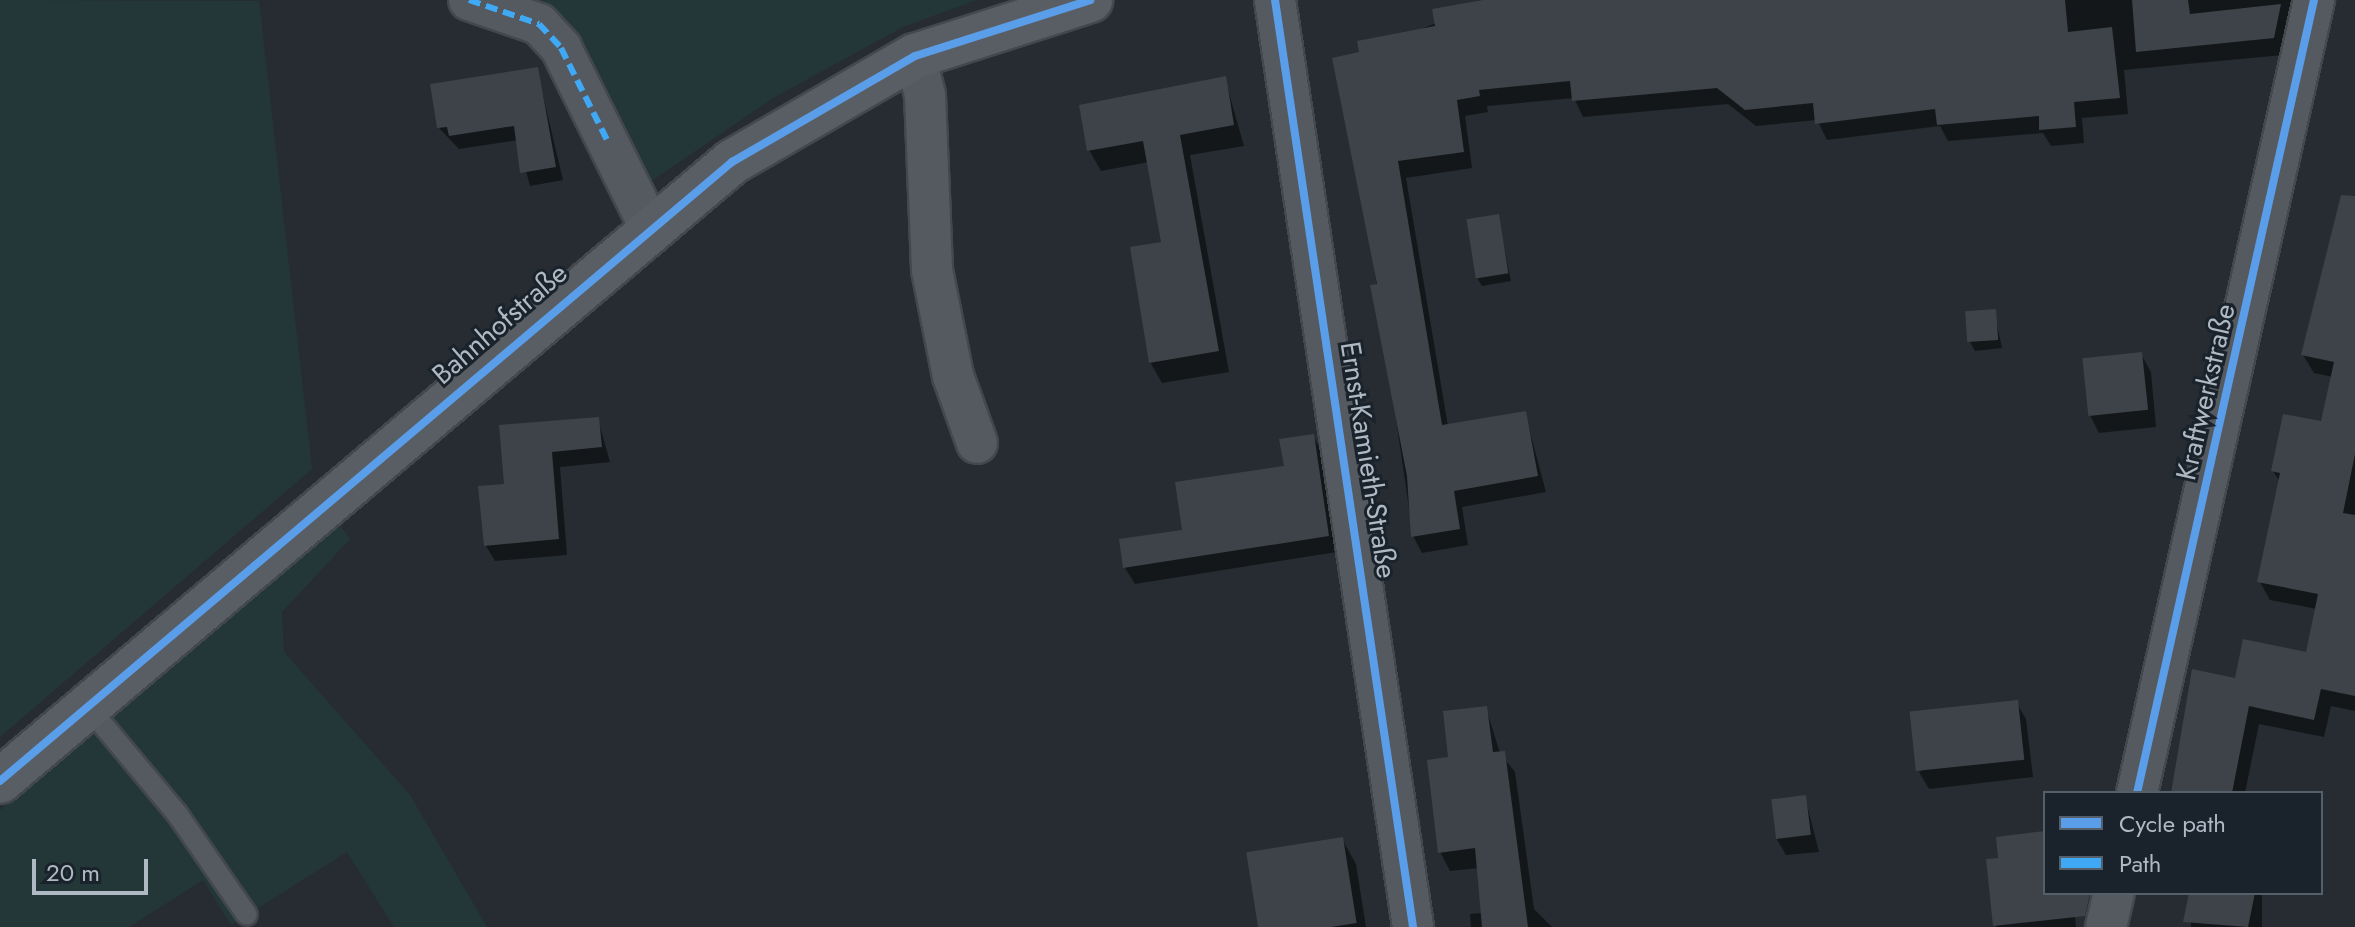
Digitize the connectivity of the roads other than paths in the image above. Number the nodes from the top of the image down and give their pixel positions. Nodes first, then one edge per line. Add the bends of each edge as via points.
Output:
1 (469, 0) edge
2 (1090, 0) edge
3 (1275, 0) edge
4 (2314, 0) edge
5 (915, 56) junction
6 (649, 225) junction
7 (977, 443) dead end
8 (89, 708) junction
9 (0, 781) edge
10 (2137, 791) edge
11 (2114, 895) edge
12 (247, 915) dead end
13 (1413, 927) edge
14 (2106, 927) edge

1 - 6 street via 539,24 561,48
2 - 5 main road, Bahnhofstraße
3 - 13 street, Ernst-Kamieth-Straße
4 - 10 street, Kraftwerkstraße
5 - 6 main road, Bahnhofstraße via 772,135
5 - 7 street via 925,95 932,270 953,376
6 - 8 main road, Bahnhofstraße
8 - 9 main road, Bahnhofstraße
8 - 12 lane via 178,815
11 - 14 street

